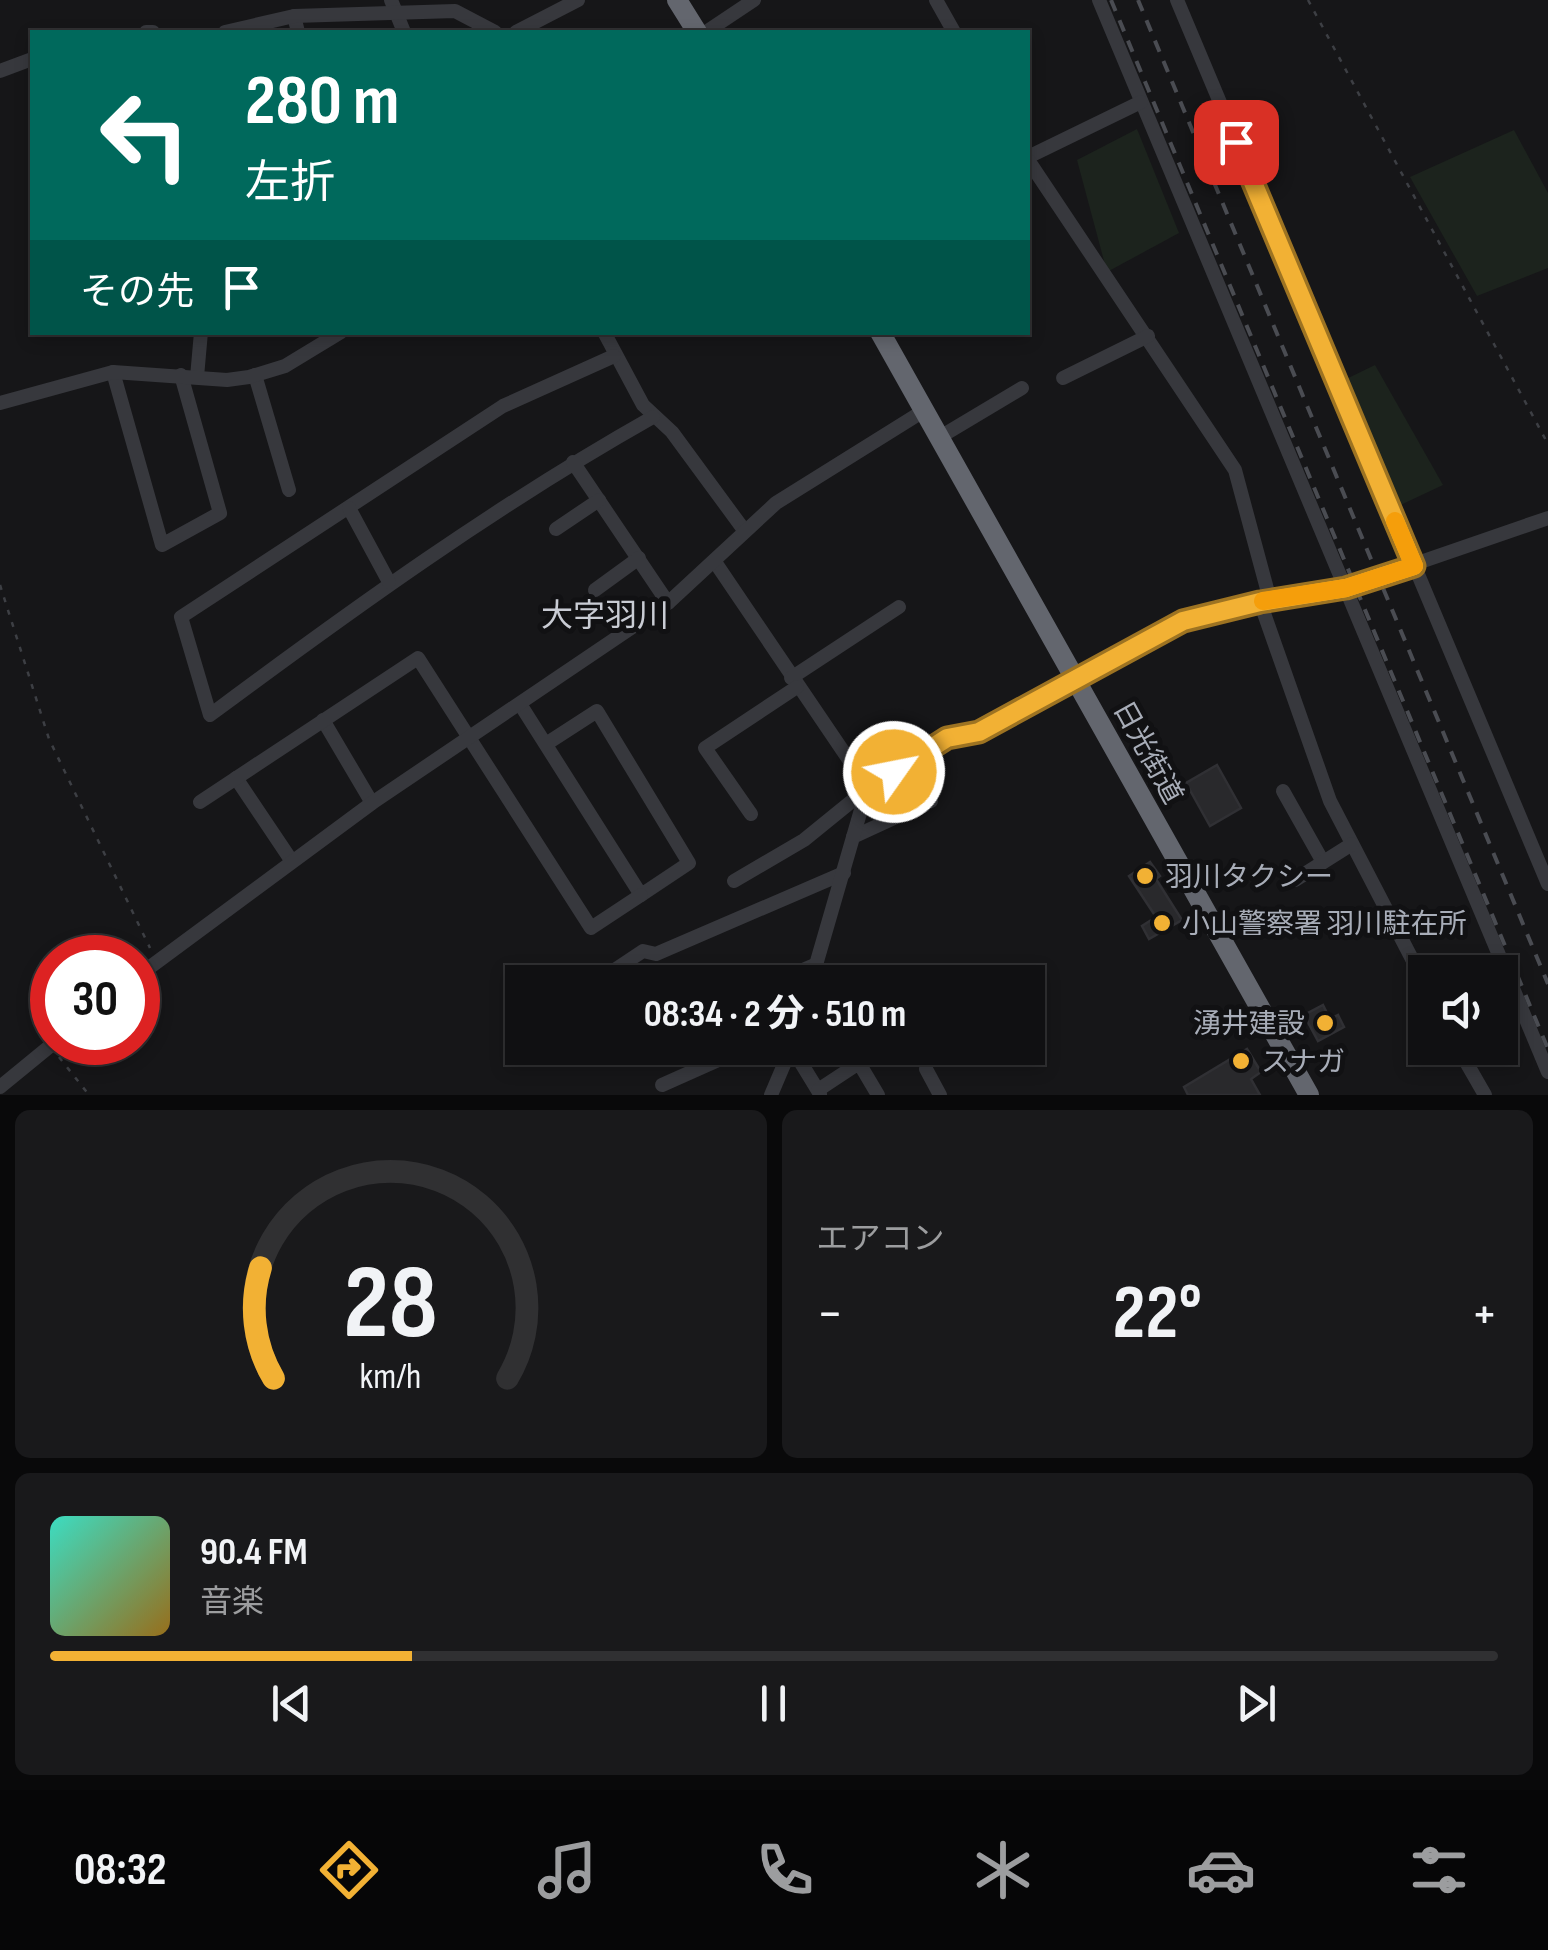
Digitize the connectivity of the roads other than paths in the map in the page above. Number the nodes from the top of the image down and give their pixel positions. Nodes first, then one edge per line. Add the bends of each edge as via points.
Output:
1 (578, 0) edge
2 (677, 0) edge
3 (754, 0) edge
4 (936, 0) edge
5 (1098, 0) edge
6 (1177, 0) edge
7 (394, 6) edge
8 (294, 16) junction
9 (234, 30) edge
10 (298, 30) edge
11 (403, 30) edge
12 (491, 30) edge
13 (520, 30) edge
14 (696, 30) edge
15 (709, 30) edge
16 (953, 30) edge
17 (30, 60) edge
18 (0, 71) edge
19 (1141, 102) junction
20 (1030, 158) edge
21 (1030, 162) edge
22 (200, 335) edge
23 (336, 335) edge
24 (605, 335) edge
25 (882, 335) edge
26 (1148, 336) junction
27 (614, 356) junction
28 (113, 372) junction
29 (255, 375) junction
30 (189, 376) junction
31 (1063, 378) dead end
32 (1022, 388) dead end
33 (0, 403) edge
34 (925, 410) junction
35 (654, 418) junction
36 (940, 437) junction
37 (573, 462) junction
38 (289, 490) dead end
39 (599, 500) junction
40 (349, 508) junction
41 (1548, 518) edge
42 (556, 529) dead end
43 (744, 530) junction
44 (640, 558) junction
45 (714, 562) junction
46 (1414, 566) junction
47 (389, 582) junction
48 (1346, 588) junction
49 (595, 590) dead end
50 (1265, 601) junction
51 (668, 602) junction
52 (900, 607) dead end
53 (1078, 680) junction
54 (794, 682) junction
55 (520, 704) junction
56 (323, 720) junction
57 (472, 736) junction
58 (546, 744) junction
59 (236, 778) junction
60 (868, 788) junction
61 (1283, 791) dead end
62 (200, 802) dead end
63 (372, 802) junction
64 (931, 802) dead end
65 (751, 814) dead end
66 (853, 837) junction
67 (1352, 844) junction
68 (291, 860) junction
69 (1323, 862) junction
70 (844, 873) junction
71 (1295, 880) dead end
72 (734, 881) dead end
73 (1548, 884) edge
74 (641, 895) junction
75 (1410, 955) edge
76 (160, 958) edge
77 (817, 964) edge
78 (622, 965) edge
79 (30, 1063) edge
80 (707, 1065) edge
81 (784, 1065) edge
82 (802, 1065) edge
83 (1468, 1065) edge
84 (926, 1069) dead end
85 (1548, 1072) edge
86 (662, 1085) dead end
87 (0, 1087) edge
88 (819, 1092) edge
89 (771, 1095) edge
90 (878, 1095) edge
91 (940, 1095) edge
92 (1309, 1095) edge
93 (1485, 1095) edge

1 - 13 street
2 - 14 highway
3 - 15 street
4 - 16 street
5 - 19 street
6 - 46 street
7 - 8 street
7 - 11 street
7 - 12 street via 455,10
8 - 9 street
8 - 10 street
17 - 18 street
19 - 20 street
19 - 48 street
21 - 26 street
22 - 30 street
23 - 29 street via 285,366
24 - 27 street
25 - 34 highway, 日光街道
26 - 31 street
26 - 50 street via 1236,470
27 - 35 street
27 - 40 street via 502,406
28 - 30 street
28 - 30 street via 162,545 220,512
28 - 33 street
29 - 30 street
29 - 38 street
32 - 36 street
34 - 36 highway, 日光街道
34 - 43 street
35 - 37 street
35 - 43 street via 672,432
36 - 53 highway, 日光街道
37 - 39 street
37 - 47 street
39 - 42 street
39 - 44 street
40 - 47 street
40 - 47 street via 182,618 210,715
41 - 46 street
43 - 45 street
44 - 49 street
44 - 51 street
45 - 51 street
45 - 54 street
46 - 48 street
46 - 73 street
48 - 50 street
48 - 85 street
50 - 53 street via 1166,628
50 - 67 street via 1330,801
51 - 55 street
52 - 54 street
53 - 60 street via 979,732 947,738
53 - 92 highway, 日光街道
54 - 60 street
54 - 65 street via 705,748
55 - 57 street
55 - 58 street
56 - 57 street via 418,658
56 - 59 street
56 - 63 street
57 - 63 street
57 - 74 street via 591,928
58 - 74 street
58 - 74 street via 597,711 689,863
59 - 62 street
59 - 68 street
60 - 66 street
60 - 72 street via 804,840
61 - 69 street
63 - 68 street
64 - 66 street
66 - 70 street
67 - 69 street
67 - 75 street
68 - 76 street
69 - 71 street
70 - 77 street
70 - 78 street
79 - 87 street
80 - 86 street
81 - 89 street
82 - 88 street
83 - 93 street
84 - 91 street
88 - 90 street via 859,1063

